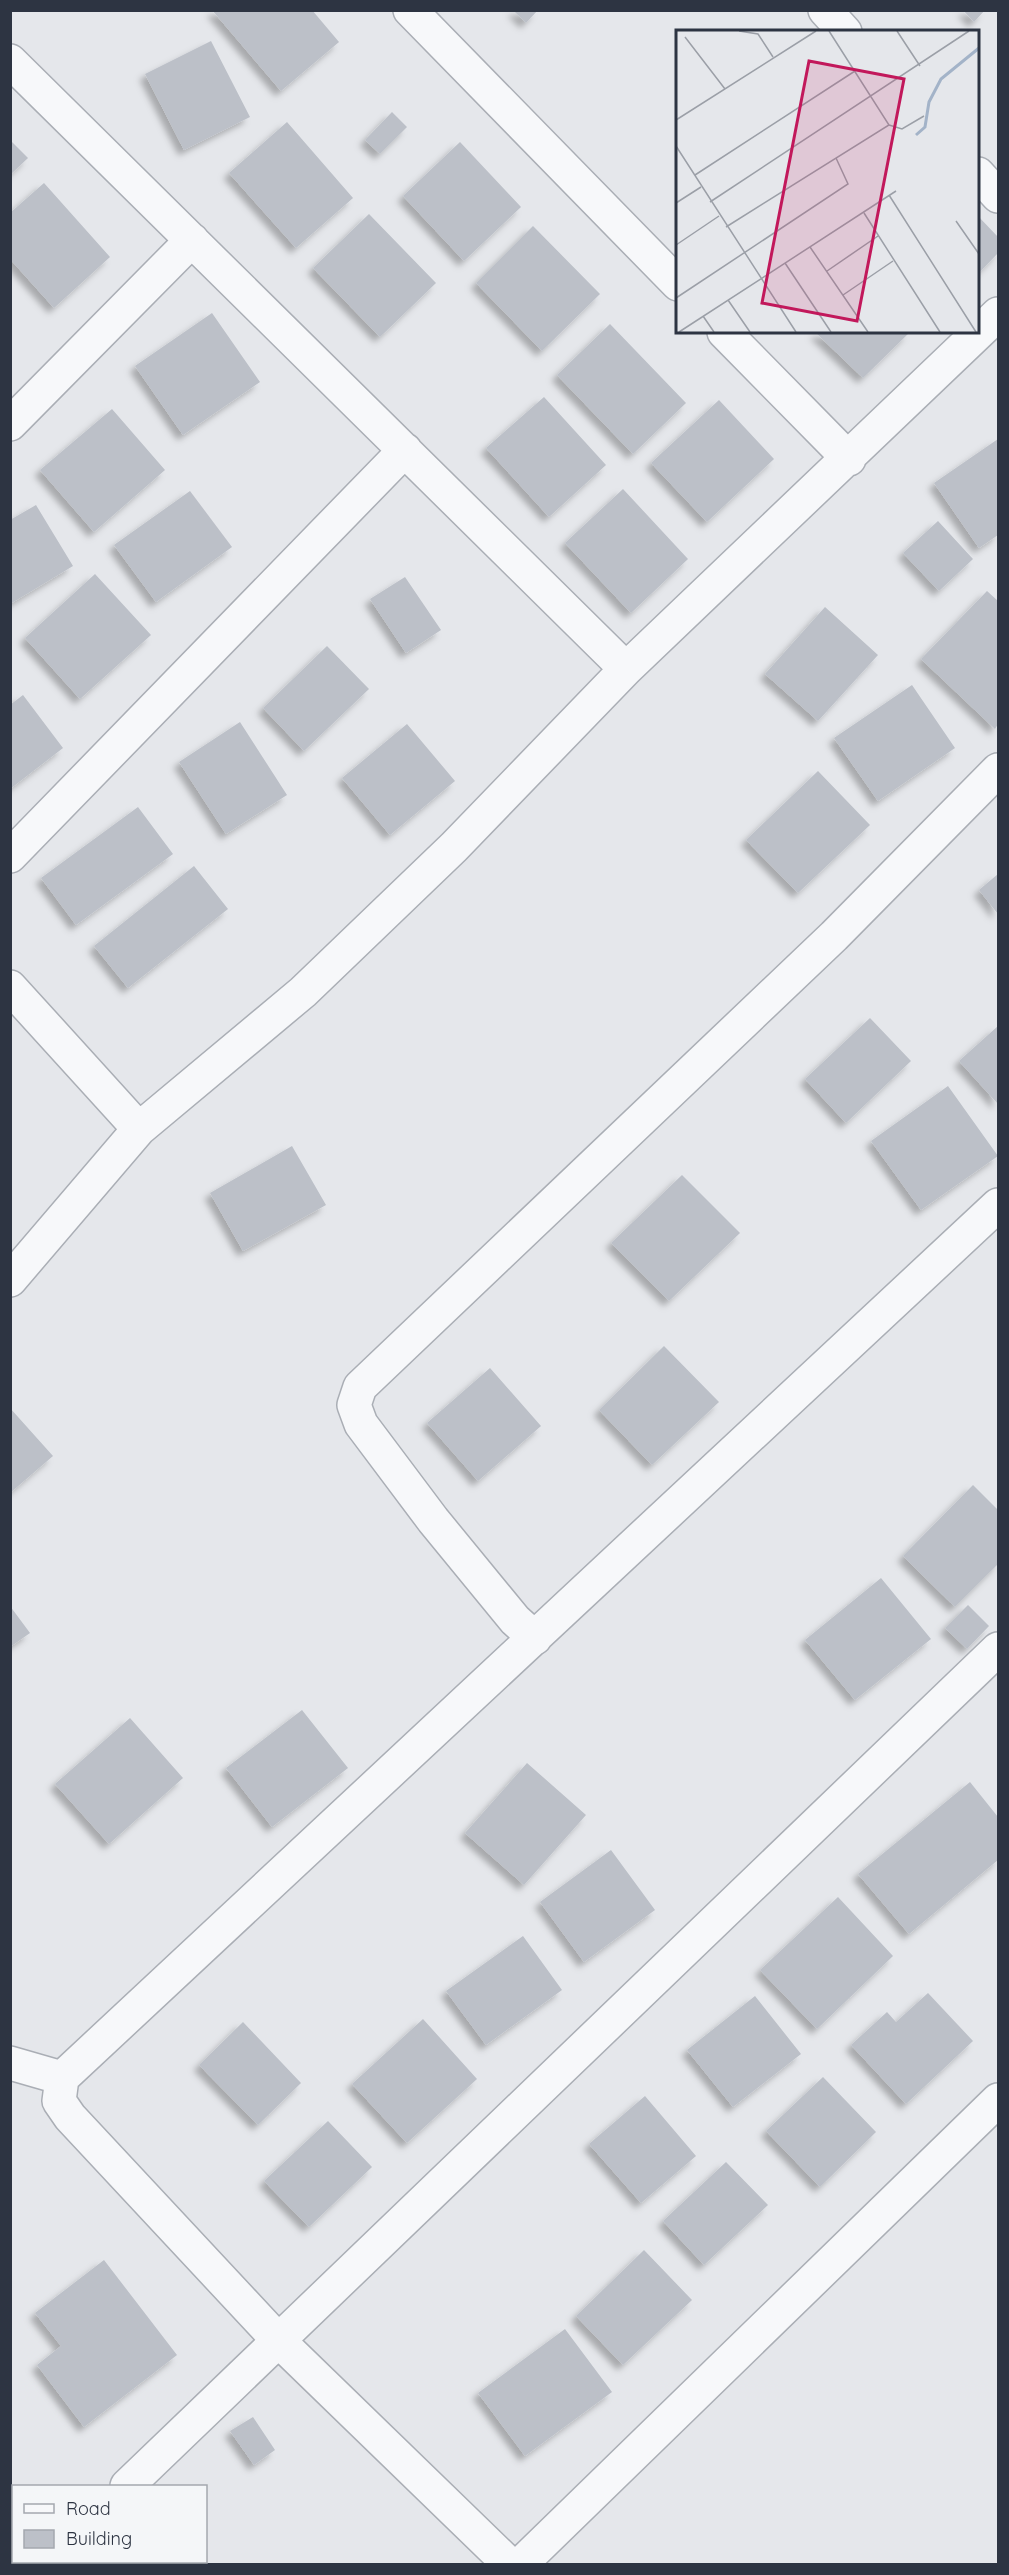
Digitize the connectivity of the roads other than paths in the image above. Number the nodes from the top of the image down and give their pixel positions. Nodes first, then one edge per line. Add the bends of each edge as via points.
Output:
1 (410, 10) edge
2 (825, 10) edge
3 (842, 30) edge
4 (10, 61) edge
5 (979, 175) edge
6 (999, 196) edge
7 (192, 240) junction
8 (676, 282) edge
9 (999, 314) edge
10 (725, 333) edge
11 (10, 424) edge
12 (405, 450) junction
13 (849, 459) junction
14 (626, 669) junction
15 (999, 770) edge
16 (10, 856) edge
17 (10, 987) edge
18 (139, 1129) junction
19 (999, 1205) edge
20 (10, 1280) edge
21 (535, 1638) junction
22 (999, 1649) edge
23 (10, 2063) edge
24 (62, 2078) junction
25 (999, 2100) edge
26 (279, 2340) junction
27 (129, 2485) edge
28 (509, 2565) edge
29 (521, 2565) edge

1 - 8 street
2 - 3 street
4 - 7 street
5 - 6 street
7 - 11 street
7 - 12 street
9 - 13 street
10 - 13 street
12 - 14 street
12 - 16 street
13 - 14 street
14 - 18 street via 462,839 303,992
15 - 21 street via 834,936 360,1387 354,1406 361,1424 433,1520 515,1620
17 - 18 street
18 - 20 street
19 - 21 street
21 - 24 street
22 - 26 street
23 - 24 street
24 - 26 street via 59,2101 70,2118
25 - 29 street
26 - 27 street
26 - 28 street

